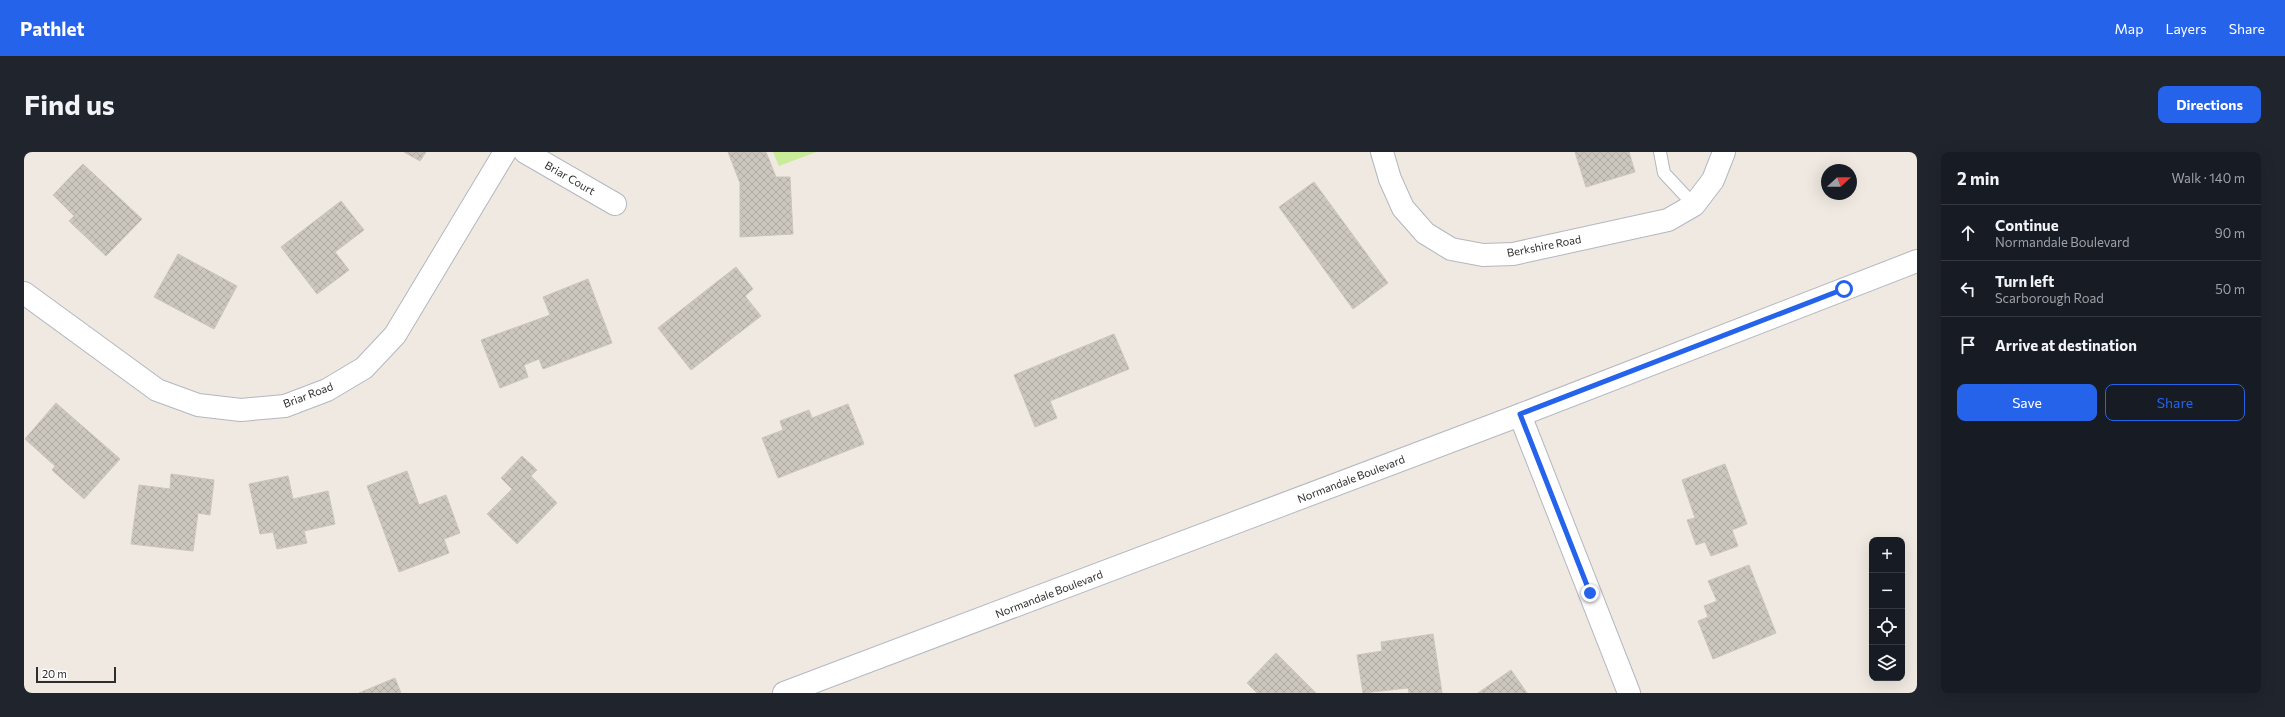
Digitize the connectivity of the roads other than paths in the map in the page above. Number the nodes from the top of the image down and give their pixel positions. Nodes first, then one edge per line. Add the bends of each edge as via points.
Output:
1 (505, 152) edge
2 (525, 152) edge
3 (1382, 152) edge
4 (1660, 152) edge
5 (1724, 152) edge
6 (615, 204) dead end
7 (1694, 205) junction
8 (1917, 261) edge
9 (24, 293) edge
10 (1520, 414) junction
11 (784, 693) edge
12 (1629, 693) edge

1 - 9 street, Briar Road via 395,335 364,368 327,390 285,406 241,410 198,405 157,390
2 - 6 street, Briar Court
3 - 7 street, Berkshire Road via 1403,208 1425,233 1451,249 1483,255 1513,254 1668,220
4 - 7 lane via 1664,173
5 - 7 street, Berkshire Road via 1713,180
8 - 10 street, Normandale Boulevard
10 - 11 street, Normandale Boulevard
10 - 12 street

